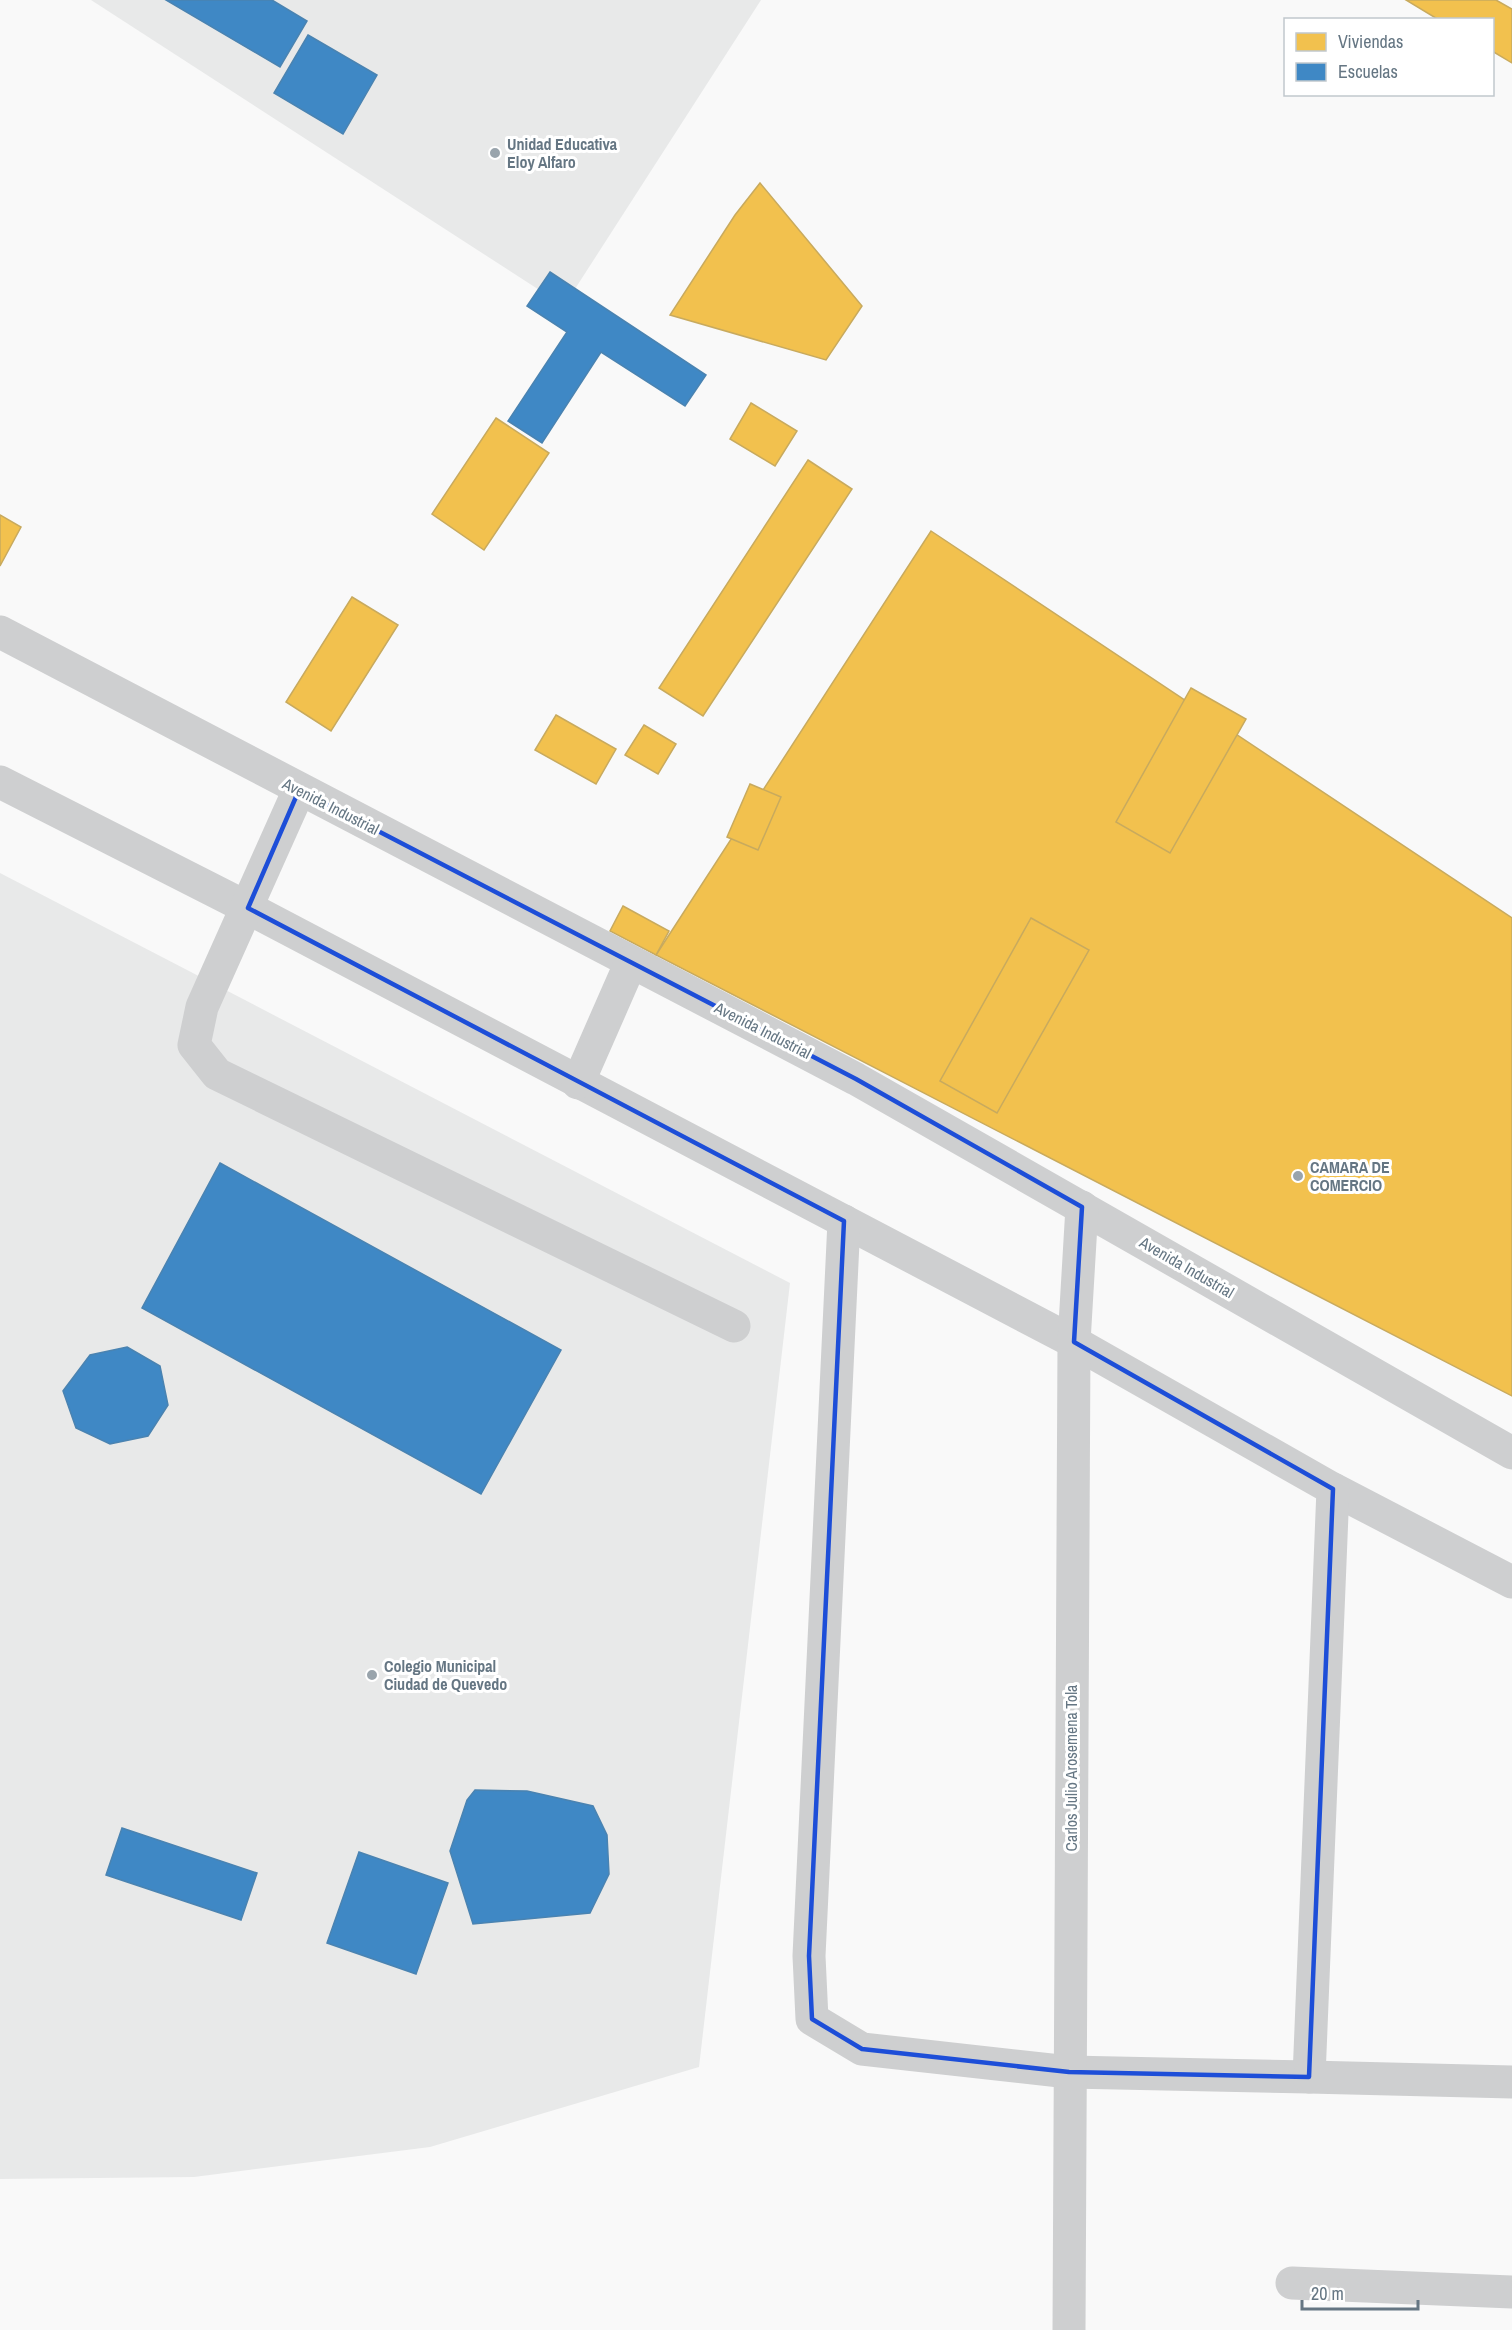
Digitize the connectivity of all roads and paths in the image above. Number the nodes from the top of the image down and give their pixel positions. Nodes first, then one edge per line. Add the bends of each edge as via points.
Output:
1 (0, 632) edge
2 (0, 782) edge
3 (299, 790) junction
4 (248, 908) junction
5 (631, 962) junction
6 (578, 1083) junction
7 (1082, 1207) junction
8 (844, 1221) junction
9 (734, 1326) dead end
10 (1074, 1342) junction
11 (1512, 1453) edge
12 (1333, 1489) junction
13 (1512, 1582) edge
14 (1069, 2072) junction
15 (1309, 2078) junction
16 (1512, 2082) edge
17 (1292, 2283) dead end
18 (1512, 2292) edge
19 (1069, 2330) edge

1 - 3 street, Avenida Industrial
2 - 4 street
3 - 4 street
3 - 5 street, Avenida Industrial
4 - 6 street
4 - 9 street via 202,1007 194,1045 217,1074
5 - 6 street
5 - 7 street, Avenida Industrial via 856,1079
6 - 8 street
7 - 10 street, Carlos Julio Arosemena Tola
7 - 11 street, Avenida Industrial
8 - 10 street
8 - 14 street via 810,1944 812,2019 862,2049
10 - 12 street
10 - 14 street, Carlos Julio Arosemena Tola
12 - 13 street
12 - 15 street
14 - 15 street
14 - 19 street, Carlos Julio Arosemena Tola
15 - 16 street
17 - 18 street

